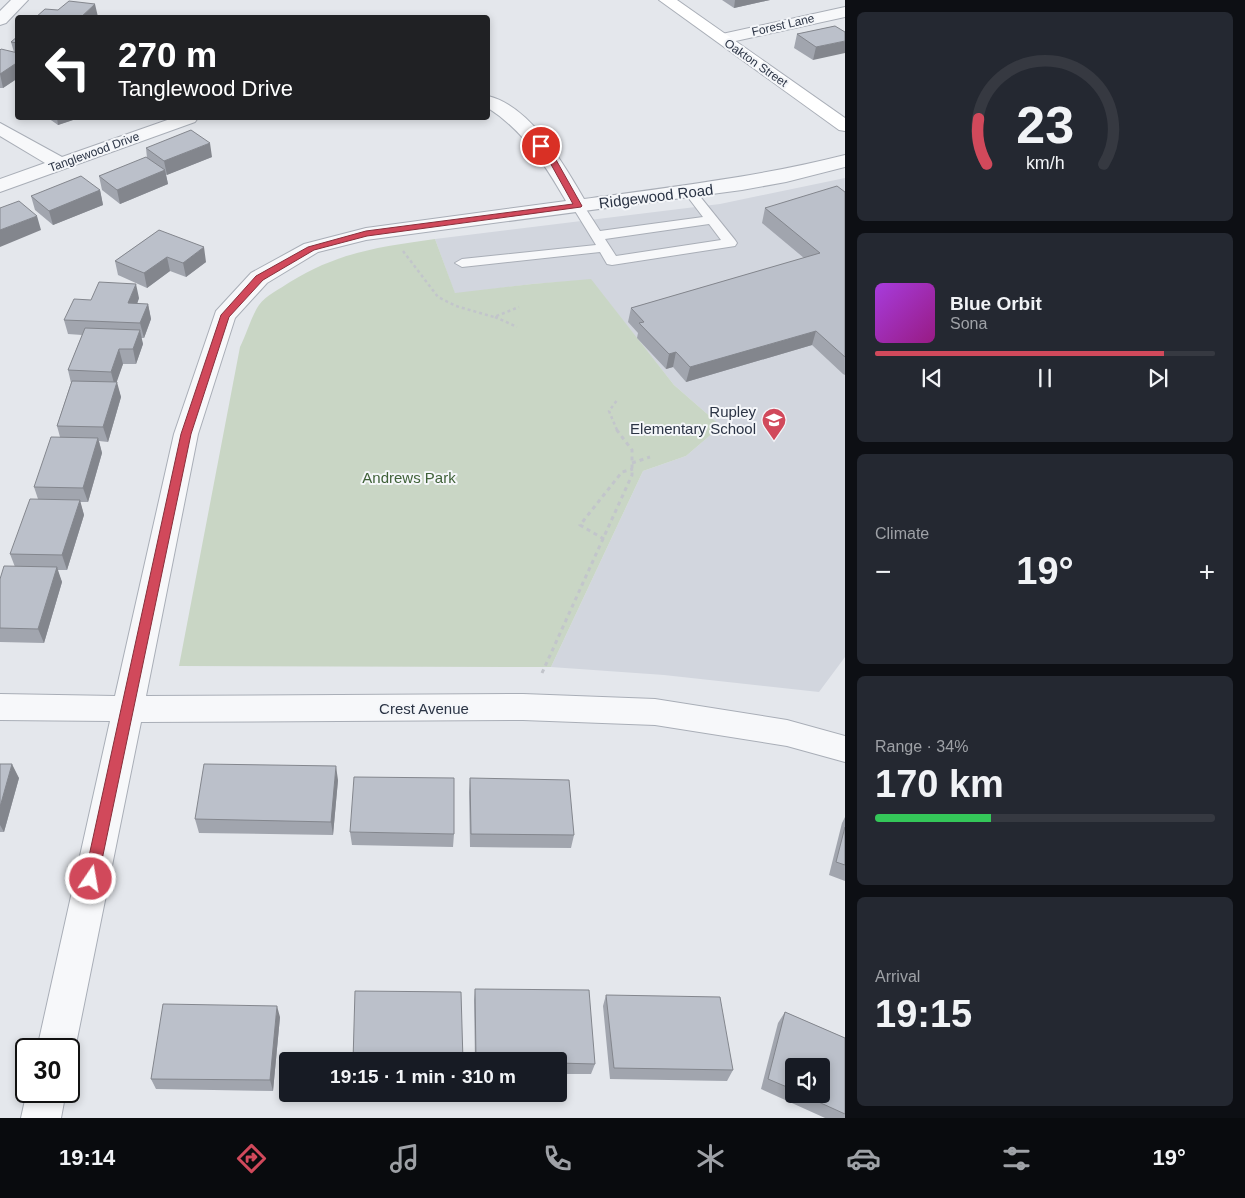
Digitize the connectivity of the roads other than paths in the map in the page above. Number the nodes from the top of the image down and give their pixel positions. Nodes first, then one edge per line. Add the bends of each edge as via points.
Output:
1 (20, 0) edge
2 (667, 0) edge
3 (845, 12) edge
4 (0, 20) edge
5 (722, 39) junction
6 (490, 102) edge
7 (183, 120) edge
8 (845, 126) edge
9 (0, 128) edge
10 (845, 160) edge
11 (60, 164) junction
12 (0, 186) edge
13 (690, 192) junction
14 (578, 206) junction
15 (712, 220) junction
16 (596, 236) junction
17 (604, 248) junction
18 (462, 263) dead end
19 (0, 707) edge
20 (127, 710) junction
21 (845, 748) edge
22 (58, 1038) edge
23 (44, 1103) edge
24 (41, 1118) edge

1 - 4 street
2 - 5 street, Oakton Street
3 - 5 street, Forest Lane
5 - 8 street, Oakton Street
6 - 14 street via 507,111 531,133 551,158
7 - 11 street, Tanglewood Drive
9 - 11 street
10 - 13 street, Ridgewood Road via 786,176
11 - 12 street, Tanglewood Drive
13 - 14 street, Ridgewood Road
13 - 15 lane
14 - 16 lane
14 - 20 street, Ridgewood Road via 366,234 311,248 260,278 224,316 186,434
15 - 16 lane
15 - 17 lane via 730,243 612,261
16 - 17 lane
17 - 18 lane
19 - 20 street, Crest Avenue
20 - 21 street, Crest Avenue via 523,707 655,712 787,733
20 - 22 street, Ridgewood Road
23 - 24 street

